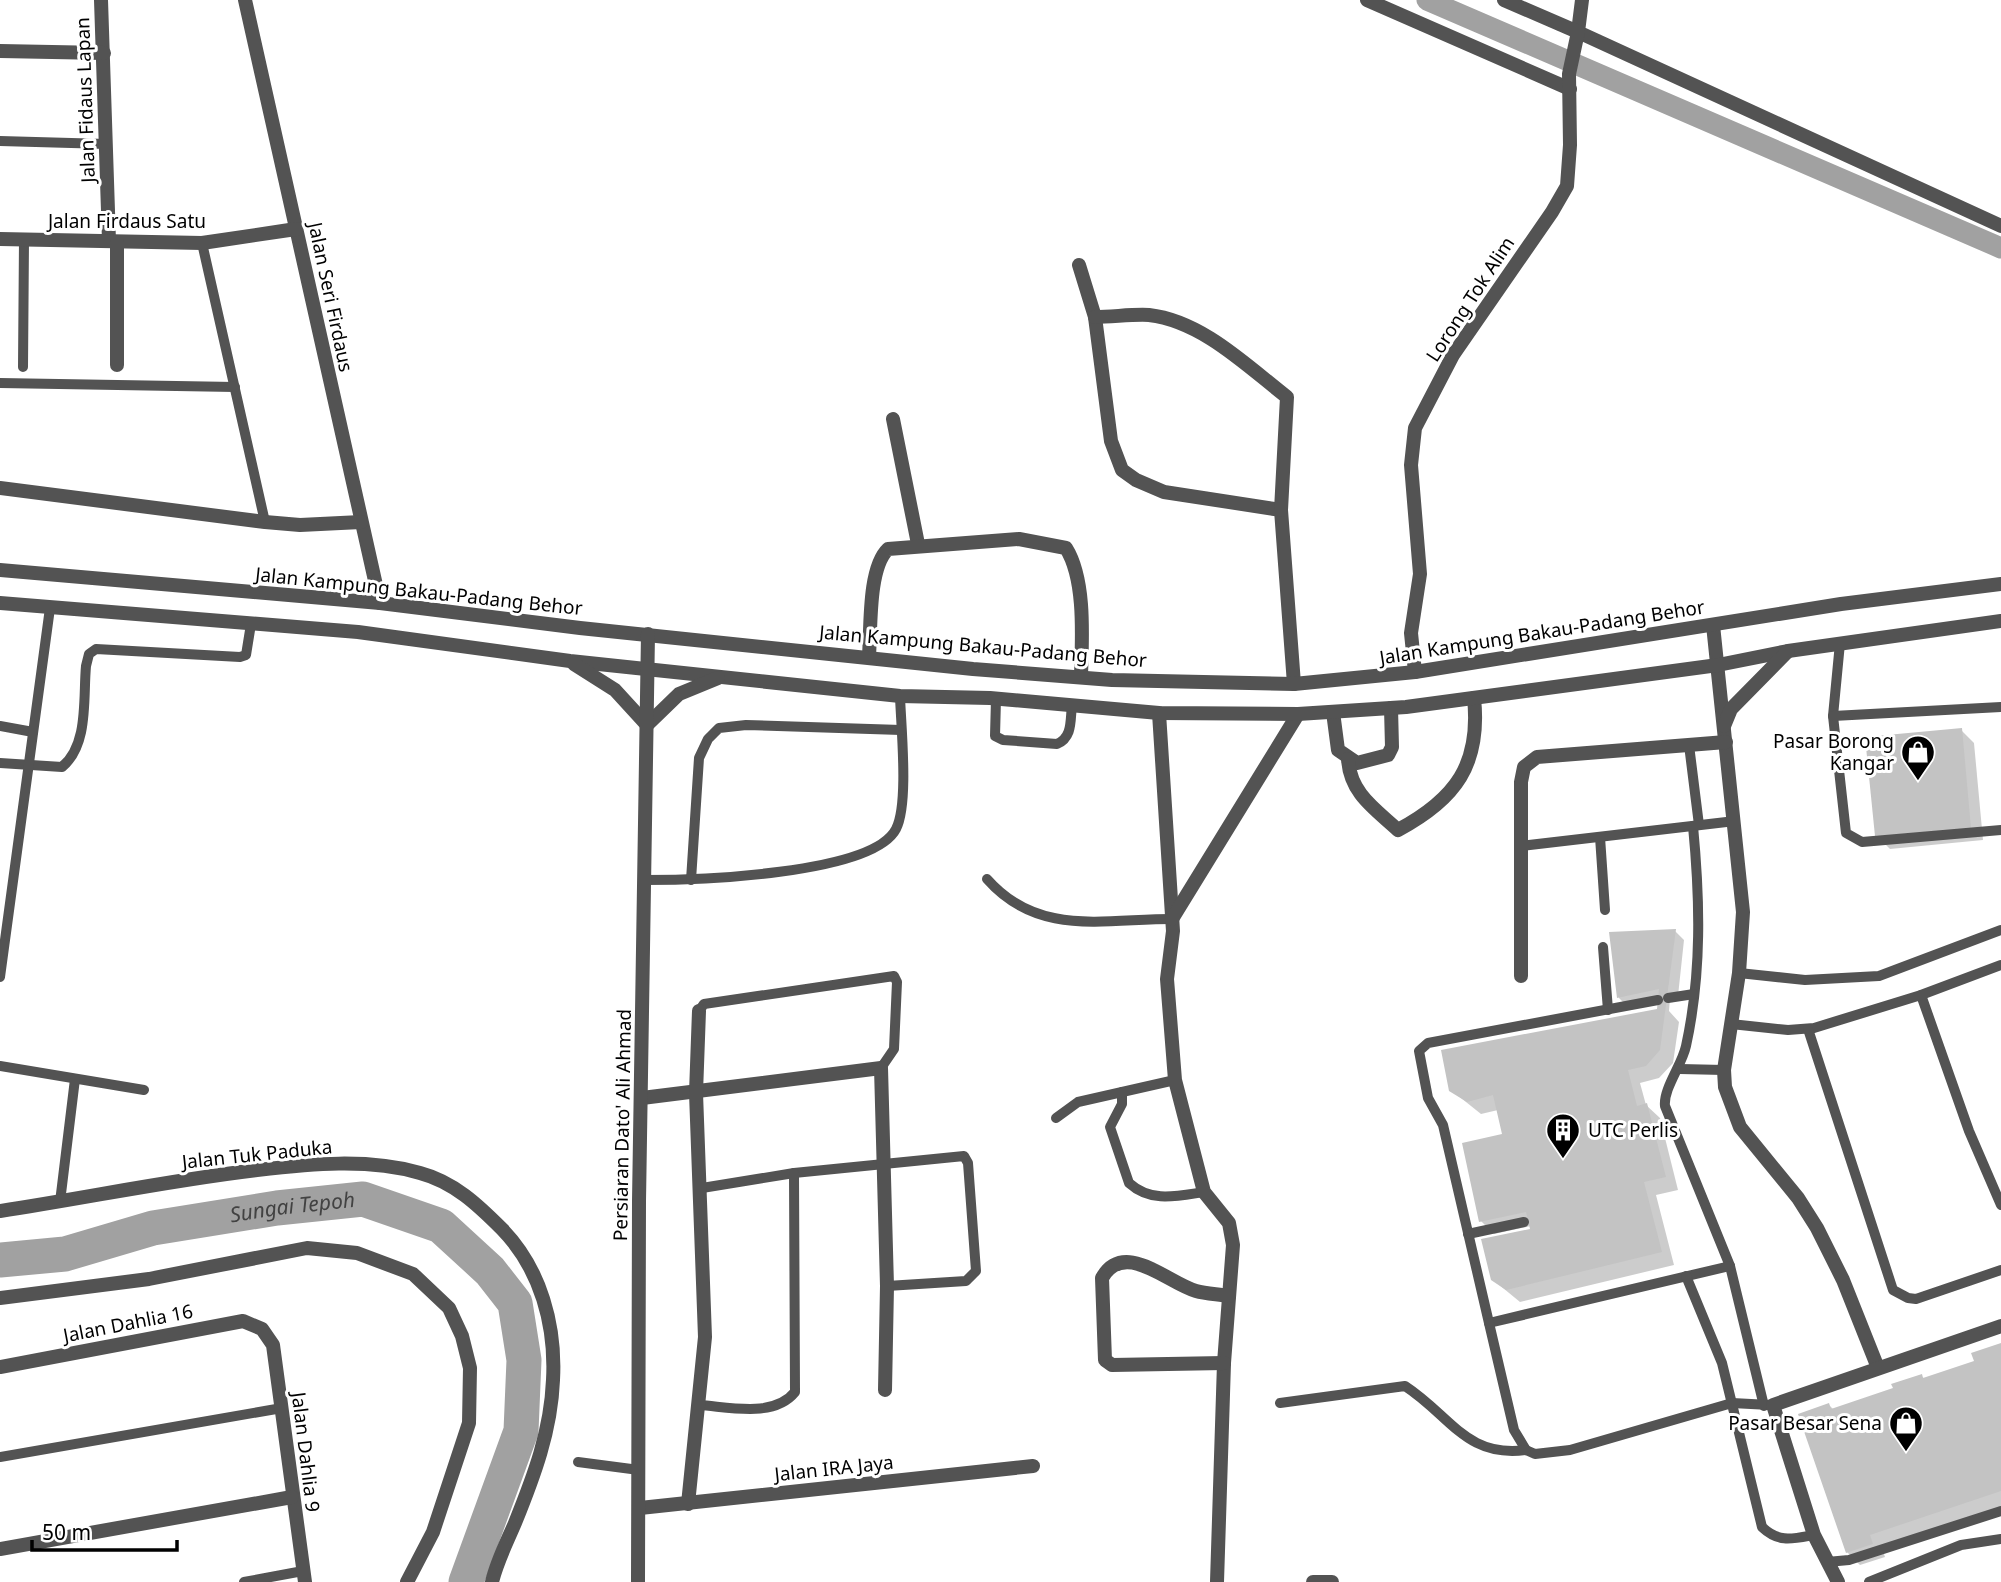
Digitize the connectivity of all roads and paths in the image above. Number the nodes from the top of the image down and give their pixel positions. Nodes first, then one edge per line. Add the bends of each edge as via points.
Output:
1 (101, 0) edge
2 (245, 0) edge
3 (1367, 0) edge
4 (1505, 0) edge
5 (1582, 0) edge
6 (1577, 32) junction
7 (0, 51) edge
8 (104, 53) junction
9 (1570, 89) junction
10 (0, 141) edge
11 (107, 144) junction
12 (2001, 226) edge
13 (296, 229) junction
14 (0, 239) edge
15 (24, 240) junction
16 (113, 242) junction
17 (202, 243) junction
18 (1080, 265) dead end
19 (1095, 317) junction
20 (117, 365) dead end
21 (23, 367) dead end
22 (0, 383) edge
23 (234, 387) junction
24 (893, 419) dead end
25 (0, 488) edge
26 (1281, 510) junction
27 (265, 522) junction
28 (361, 522) junction
29 (918, 544) junction
30 (0, 570) edge
31 (2001, 584) edge
32 (0, 603) edge
33 (380, 603) junction
34 (50, 608) junction
35 (2001, 621) edge
36 (251, 624) junction
37 (1713, 625) junction
38 (648, 634) junction
39 (1840, 643) junction
40 (1788, 651) junction
41 (869, 656) junction
42 (570, 661) junction
43 (1718, 665) junction
44 (648, 669) junction
45 (1415, 672) junction
46 (726, 676) junction
47 (1081, 676) junction
48 (1294, 684) junction
49 (900, 696) junction
50 (1474, 698) junction
51 (996, 699) junction
52 (1072, 705) junction
53 (2001, 707) edge
54 (1391, 708) junction
55 (1333, 712) junction
56 (1159, 713) junction
57 (1298, 714) junction
58 (1833, 716) junction
59 (647, 725) junction
60 (0, 726) edge
61 (1724, 726) junction
62 (901, 730) junction
63 (33, 732) junction
64 (1726, 742) junction
65 (1689, 745) junction
66 (1348, 759) junction
67 (0, 763) edge
68 (28, 766) junction
69 (1735, 821) junction
70 (1696, 825) junction
71 (2001, 830) edge
72 (1600, 837) junction
73 (1521, 846) junction
74 (0, 866) edge
75 (13, 868) junction
76 (987, 879) dead end
77 (645, 880) junction
78 (691, 880) junction
79 (1605, 910) dead end
80 (1172, 919) junction
81 (2001, 930) edge
82 (1603, 947) dead end
83 (2001, 965) edge
84 (1739, 973) junction
85 (0, 976) edge
86 (1521, 976) dead end
87 (1694, 994) junction
88 (1921, 995) junction
89 (1608, 1010) junction
90 (699, 1011) joint
91 (1731, 1024) junction
92 (1808, 1029) junction
93 (0, 1066) edge
94 (881, 1068) junction
95 (1680, 1069) junction
96 (1724, 1070) junction
97 (75, 1079) junction
98 (1175, 1080) junction
99 (144, 1090) dead end
100 (1122, 1092) junction
101 (696, 1093) junction
102 (642, 1098) junction
103 (1056, 1118) dead end
104 (884, 1164) junction
105 (794, 1172) junction
106 (702, 1188) junction
107 (1204, 1192) junction
108 (60, 1202) junction
109 (2001, 1205) edge
110 (0, 1211) edge
111 (1524, 1222) dead end
112 (1468, 1234) junction
113 (1730, 1266) junction
114 (2001, 1270) edge
115 (1686, 1276) junction
116 (887, 1286) junction
117 (1229, 1296) junction
118 (0, 1298) edge
119 (1489, 1323) junction
120 (2001, 1326) edge
121 (262, 1329) joint
122 (1224, 1363) junction
123 (0, 1367) edge
124 (1878, 1368) junction
125 (886, 1390) dead end
126 (1280, 1403) dead end
127 (1732, 1403) junction
128 (699, 1405) junction
129 (1768, 1405) junction
130 (282, 1408) junction
131 (1526, 1450) junction
132 (0, 1457) edge
133 (578, 1462) dead end
134 (1033, 1466) dead end
135 (639, 1470) junction
136 (292, 1497) junction
137 (688, 1504) junction
138 (640, 1508) junction
139 (2001, 1511) edge
140 (1814, 1535) junction
141 (2001, 1539) edge
142 (1892, 1546) junction
143 (0, 1549) edge
144 (1827, 1562) junction
145 (1899, 1567) junction
146 (304, 1577) edge
147 (244, 1582) edge
148 (407, 1582) edge
149 (492, 1582) edge
150 (638, 1582) edge
151 (1217, 1582) edge
152 (1313, 1582) edge
153 (1332, 1582) edge
154 (1838, 1582) edge
155 (1869, 1582) edge

1 - 8 street, Jalan Fidaus Lapan
2 - 13 street, Jalan Seri Firdaus
3 - 9 street
4 - 6 street
5 - 6 street, Lorong Tok Alim
6 - 9 street, Lorong Tok Alim
6 - 12 street
7 - 8 street
8 - 11 street, Jalan Fidaus Lapan
9 - 45 street, Lorong Tok Alim via 1567,186 1453,355 1415,428 1411,465 1420,574 1411,633
10 - 11 lane
11 - 16 street, Jalan Fidaus Lapan
13 - 17 street, Jalan Firdaus Satu
13 - 28 street, Jalan Seri Firdaus
14 - 15 street, Jalan Firdaus Satu
15 - 16 street, Jalan Firdaus Satu
15 - 21 lane
16 - 17 street, Jalan Firdaus Satu
16 - 20 street, Jalan Fidaus Lapan
17 - 23 lane
18 - 19 street
19 - 26 street via 1111,441 1122,470 1164,492
19 - 26 street via 1149,315 1183,324 1216,342 1287,397
22 - 23 lane
23 - 27 lane
24 - 29 street
25 - 27 street
26 - 48 street
27 - 28 street
28 - 33 street, Jalan Seri Firdaus
29 - 41 street via 888,549 881,556
29 - 47 street via 1019,539 1066,548 1074,561 1082,625
30 - 33 street, Jalan Kampung Bakau-Padang Behor
31 - 37 street, Jalan Kampung Bakau-Padang Behor
32 - 34 street
33 - 38 street, Jalan Kampung Bakau-Padang Behor
34 - 36 street
34 - 63 lane
35 - 39 street
36 - 42 street via 358,632
36 - 68 lane via 249,647 240,657 96,649 86,666 79,743 73,758 62,767
37 - 43 street
37 - 45 street, Jalan Kampung Bakau-Padang Behor
38 - 41 street, Jalan Kampung Bakau-Padang Behor
38 - 44 street, Persiaran Dato' Ali Ahmad
39 - 40 street
39 - 58 lane
40 - 43 street
40 - 61 street via 1731,709
41 - 47 street, Jalan Kampung Bakau-Padang Behor
42 - 44 street
42 - 59 street via 615,690
43 - 50 street
43 - 61 street
44 - 46 street
44 - 59 street, Persiaran Dato' Ali Ahmad
45 - 48 street, Jalan Kampung Bakau-Padang Behor
46 - 49 street
46 - 59 street via 679,694
47 - 48 street, Jalan Kampung Bakau-Padang Behor
49 - 51 street
49 - 62 lane
50 - 54 street
50 - 66 street via 1471,755 1460,782 1398,830 1359,795 1349,778
51 - 52 street
51 - 52 lane via 995,736 1030,742 1063,741 1069,734
52 - 56 street
53 - 58 lane
54 - 55 street
54 - 66 street via 1388,755 1357,763
55 - 57 street
55 - 66 street via 1338,750
56 - 57 street
56 - 80 street
57 - 80 street
58 - 71 lane via 1846,833 1862,842
59 - 77 street, Persiaran Dato' Ali Ahmad
60 - 63 lane
61 - 64 street
62 - 78 lane via 902,807 897,828 881,847 840,861 778,872
62 - 78 lane via 746,724 719,728 699,758
63 - 68 lane
64 - 65 street
64 - 69 street
65 - 70 lane
65 - 73 street via 1537,757 1524,767 1521,782
67 - 68 lane
68 - 75 lane
69 - 70 lane
69 - 84 street via 1743,912
70 - 72 lane
70 - 87 lane via 1700,900
72 - 73 lane
72 - 79 lane
73 - 86 street
74 - 75 lane
75 - 85 lane
76 - 80 lane via 1014,904 1046,918 1081,922
77 - 78 lane
77 - 102 street, Persiaran Dato' Ali Ahmad
80 - 98 street via 1167,979
81 - 84 lane via 1879,976 1805,980
82 - 89 lane
83 - 88 lane
84 - 91 street
87 - 89 lane
87 - 95 lane
88 - 92 lane
88 - 109 lane via 1969,1131
89 - 112 lane via 1421,1047 1418,1055 1428,1098 1443,1125
90 - 94 lane via 704,1004 894,976 894,1049
90 - 101 street
91 - 92 lane
91 - 96 street
92 - 114 lane via 1893,1290 1916,1299
93 - 97 lane
94 - 101 street
94 - 104 street
95 - 96 lane
95 - 113 lane via 1667,1090 1665,1106
96 - 124 street via 1725,1087 1740,1128 1798,1198 1816,1228 1843,1280
97 - 99 lane
97 - 108 lane
98 - 100 lane
98 - 107 street
100 - 103 lane via 1078,1102
100 - 107 lane via 1122,1104 1110,1127 1129,1183 1162,1198
101 - 102 street
101 - 106 street
102 - 135 street, Persiaran Dato' Ali Ahmad
104 - 105 lane
104 - 116 street
104 - 116 lane via 964,1156 976,1271 966,1281
105 - 106 lane
105 - 128 lane via 795,1392 786,1404 770,1408
106 - 128 street via 705,1336
107 - 117 street via 1229,1223 1233,1245
108 - 110 street, Jalan Tuk Paduka
108 - 149 street, Jalan Tuk Paduka via 210,1175 355,1164 422,1173 458,1189 482,1209 511,1238 529,1266 548,1314 554,1348 549,1424 540,1459
111 - 112 lane
112 - 119 lane
113 - 115 lane
113 - 129 lane
115 - 119 lane
115 - 127 lane via 1722,1363
116 - 125 street
117 - 122 street
117 - 122 street via 1195,1291 1142,1264 1116,1262 1102,1278 1105,1360 1112,1365
118 - 148 street via 149,1279 307,1248 367,1255 414,1274 449,1308 462,1336 470,1368 469,1423 433,1532
119 - 131 lane via 1514,1430
120 - 124 street
121 - 123 street, Jalan Dahlia 16 via 243,1321
121 - 130 street, Jalan Dahlia 9 via 273,1345
122 - 151 street
124 - 129 street
126 - 131 lane via 1405,1386 1479,1447 1505,1453
127 - 129 lane
127 - 131 lane via 1570,1450 1535,1454
127 - 140 lane via 1762,1527 1786,1540
128 - 137 street
129 - 140 street
130 - 132 lane
130 - 136 street, Jalan Dahlia 9
133 - 135 lane
134 - 137 street, Jalan IRA Jaya
135 - 138 street, Persiaran Dato' Ali Ahmad
136 - 143 street
136 - 146 street, Jalan Dahlia 9
137 - 138 street, Jalan IRA Jaya
138 - 150 street, Persiaran Dato' Ali Ahmad
139 - 142 lane
140 - 144 street
141 - 145 lane via 1961,1545
142 - 144 lane
142 - 145 lane
144 - 154 street
145 - 155 lane
146 - 147 lane
152 - 153 street

